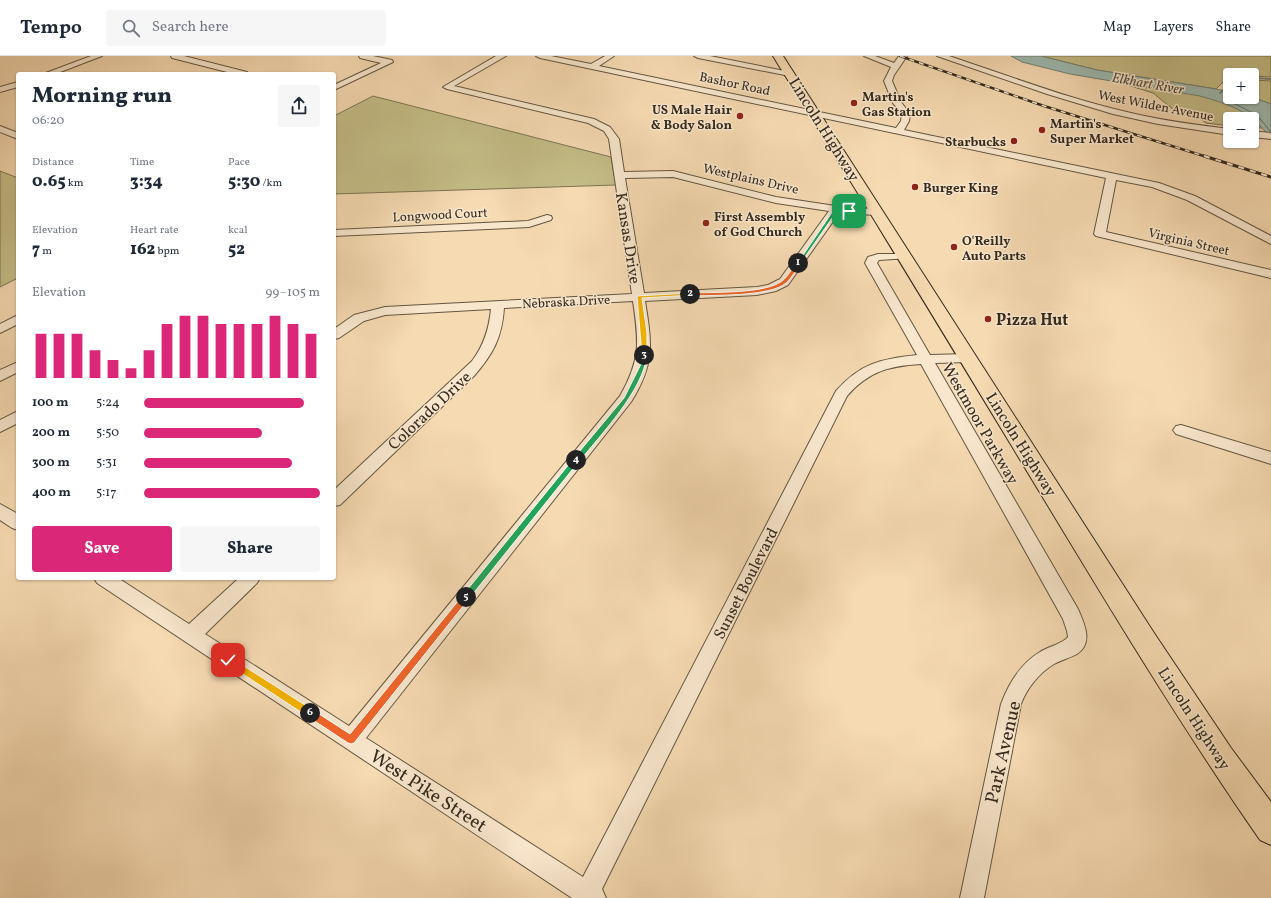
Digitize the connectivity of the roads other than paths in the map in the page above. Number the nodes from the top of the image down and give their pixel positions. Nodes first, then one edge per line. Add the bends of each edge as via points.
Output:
1 (98, 56) edge
2 (174, 56) edge
3 (363, 56) edge
4 (502, 56) edge
5 (540, 56) edge
6 (610, 56) edge
7 (698, 56) edge
8 (778, 56) edge
9 (868, 56) edge
10 (903, 56) edge
11 (941, 56) edge
12 (895, 66) junction
13 (592, 67) junction
14 (52, 72) edge
15 (236, 72) edge
16 (790, 74) junction
17 (16, 85) edge
18 (336, 87) edge
19 (0, 90) edge
20 (815, 114) junction
21 (0, 129) edge
22 (899, 131) junction
23 (1223, 131) edge
24 (16, 134) edge
25 (1259, 135) edge
26 (1271, 136) edge
27 (620, 175) junction
28 (1112, 175) junction
29 (836, 209) junction
30 (877, 212) junction
31 (547, 218) dead end
32 (336, 233) edge
33 (1271, 244) edge
34 (906, 256) junction
35 (1271, 274) edge
36 (639, 297) junction
37 (498, 304) junction
38 (16, 320) edge
39 (0, 329) edge
40 (336, 333) edge
41 (968, 358) junction
42 (925, 360) junction
43 (12, 367) edge
44 (0, 376) edge
45 (16, 417) edge
46 (0, 427) edge
47 (1181, 430) dead end
48 (1271, 458) edge
49 (336, 498) edge
50 (0, 511) edge
51 (16, 521) edge
52 (106, 580) edge
53 (249, 580) edge
54 (1077, 634) joint
55 (190, 635) junction
56 (351, 740) junction
57 (1271, 829) edge
58 (590, 895) edge
59 (972, 898) edge

1 - 14 street
2 - 15 street
3 - 18 street via 389,62
4 - 27 street, Kansas Drive via 447,87 591,121 607,129 614,139
5 - 13 street, Bashor Road
6 - 13 street
7 - 16 street
8 - 16 highway, Lincoln Highway
9 - 12 street
10 - 12 street
11 - 23 street, West Wilden Avenue via 1116,112
12 - 22 street via 888,81 897,103 906,114
13 - 20 street, Bashor Road
16 - 20 highway, Lincoln Highway
17 - 19 street
20 - 22 street, Bashor Road
20 - 30 highway, Lincoln Highway
21 - 24 street
22 - 28 street, Bashor Road
25 - 26 street
27 - 29 street, Westplains Drive via 673,174 760,196
27 - 36 street, Kansas Drive
28 - 33 street, Bashor Road via 1181,194
28 - 35 street, Virginia Street via 1100,234
29 - 30 street, Westplains Drive
29 - 36 street, Nebraska Drive via 784,282 772,288 758,291
30 - 34 highway, Lincoln Highway
31 - 32 street, Longwood Court via 529,224
34 - 41 highway, Lincoln Highway
34 - 42 street, Westmoor Parkway via 878,257 870,263
36 - 37 street, Nebraska Drive
36 - 56 street, Kansas Drive via 644,359 626,399
37 - 40 street, Nebraska Drive via 385,311 359,318
37 - 49 street, Colorado Drive via 496,331 482,359
38 - 39 street
41 - 42 street, Sunset Boulevard
41 - 57 highway, Lincoln Highway via 1145,642
42 - 54 street, Westmoor Parkway via 1071,615
42 - 58 street, Sunset Boulevard via 898,362 869,370 853,381 841,394
43 - 44 street
45 - 46 street
47 - 48 street
50 - 51 street
52 - 55 street, West Pike Street
53 - 55 street
54 - 59 street, Park Avenue via 1072,646 1046,658 1029,673 1013,697
55 - 56 street, West Pike Street
56 - 58 street, West Pike Street

